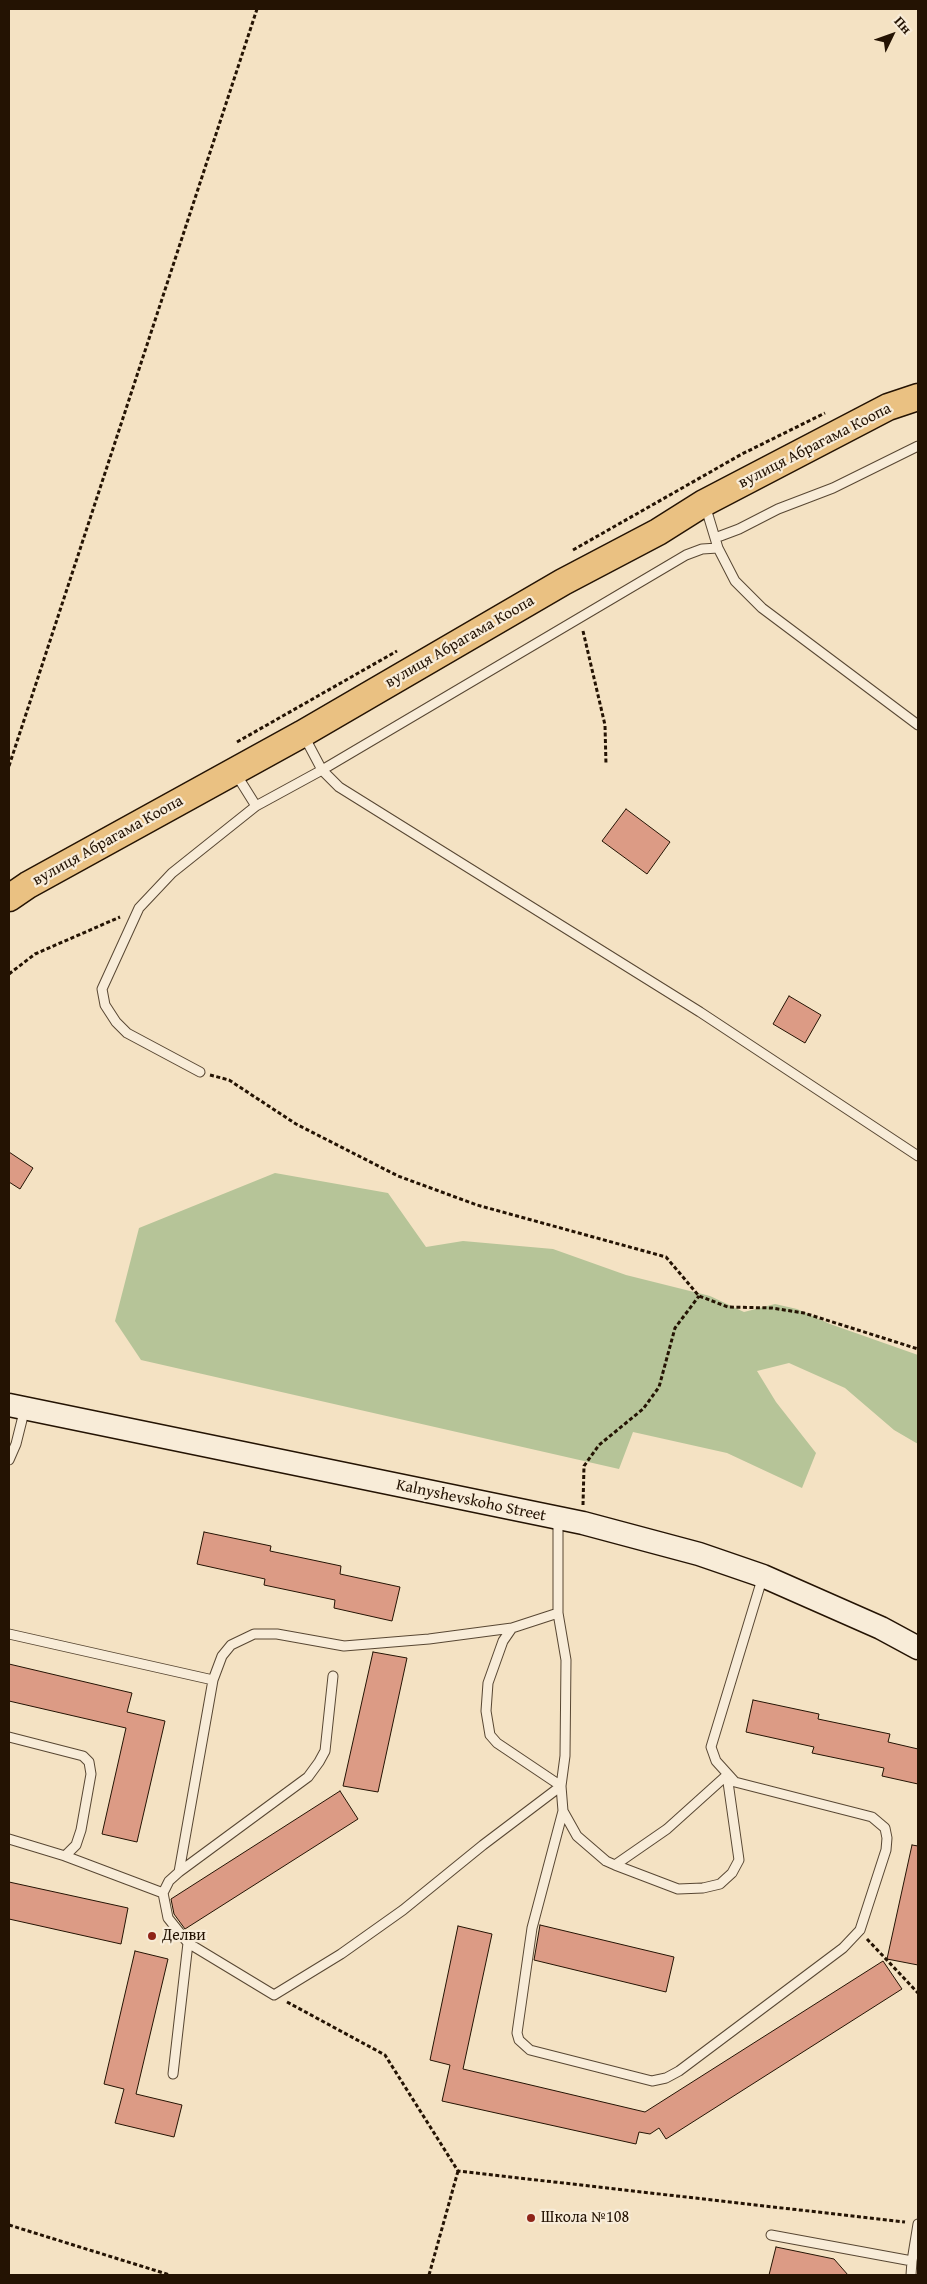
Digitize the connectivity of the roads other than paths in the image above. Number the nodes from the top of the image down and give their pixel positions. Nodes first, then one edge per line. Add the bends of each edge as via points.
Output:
1 (918, 397) edge
2 (918, 446) edge
3 (704, 503) junction
4 (715, 538) junction
5 (718, 548) junction
6 (918, 725) edge
7 (302, 734) junction
8 (234, 770) junction
9 (322, 770) junction
10 (256, 806) junction
11 (9, 898) edge
12 (200, 1072) road end
13 (918, 1156) edge
14 (17, 1406) edge
15 (9, 1460) edge
16 (558, 1519) junction
17 (763, 1576) junction
18 (558, 1612) junction
19 (512, 1628) junction
20 (9, 1634) edge
21 (918, 1648) edge
22 (333, 1676) dead end
23 (213, 1680) junction
24 (10, 1740) edge
25 (727, 1775) junction
26 (561, 1786) junction
27 (563, 1811) junction
28 (9, 1839) edge
29 (66, 1856) junction
30 (615, 1865) junction
31 (179, 1872) junction
32 (163, 1893) junction
33 (188, 1943) junction
34 (172, 2074) dead end
35 (918, 2224) edge
36 (771, 2235) dead end
37 (912, 2261) junction
38 (911, 2275) edge

1 - 3 main road, вулиця Абрагама Коопа via 888,407
2 - 4 lane via 833,488
3 - 4 lane
3 - 7 main road, вулиця Абрагама Коопа
4 - 5 lane
5 - 6 lane via 734,581 762,608
5 - 9 lane via 686,555
7 - 8 main road, вулиця Абрагама Коопа
7 - 9 lane
8 - 10 lane
8 - 11 main road, вулиця Абрагама Коопа
9 - 10 lane
9 - 13 lane via 339,787 700,1012
10 - 12 lane via 172,873 139,908 102,989 105,1005 127,1033
14 - 15 lane via 16,1444
14 - 16 street, Kalnyshevskoho Street
16 - 17 street, Kalnyshevskoho Street via 698,1554
16 - 18 lane
17 - 21 street, Kalnyshevskoho Street
17 - 25 lane via 711,1747 716,1761
18 - 19 lane
18 - 26 lane via 566,1660 565,1756
19 - 23 lane via 344,1646 277,1634 254,1634 231,1645 222,1656
19 - 26 lane via 503,1641 488,1683 486,1711 490,1735 505,1750
20 - 23 lane
22 - 31 lane via 325,1751 320,1762 308,1777
23 - 31 lane
24 - 29 lane via 83,1756 89,1762 91,1774 81,1830 76,1845
25 - 27 lane via 744,1786 872,1817 885,1828 886,1850 860,1930 843,1948 666,2078 652,2081 530,2050 519,2040 517,2033 532,1928
25 - 30 lane via 667,1829
25 - 30 lane via 739,1860 732,1873 720,1884 678,1888
26 - 27 lane
26 - 33 lane via 403,1910 341,1954 274,1995
27 - 30 lane via 577,1836
28 - 29 lane
29 - 32 lane
31 - 32 lane
32 - 33 lane via 168,1918
33 - 34 lane
35 - 37 lane
36 - 37 lane
37 - 38 lane

